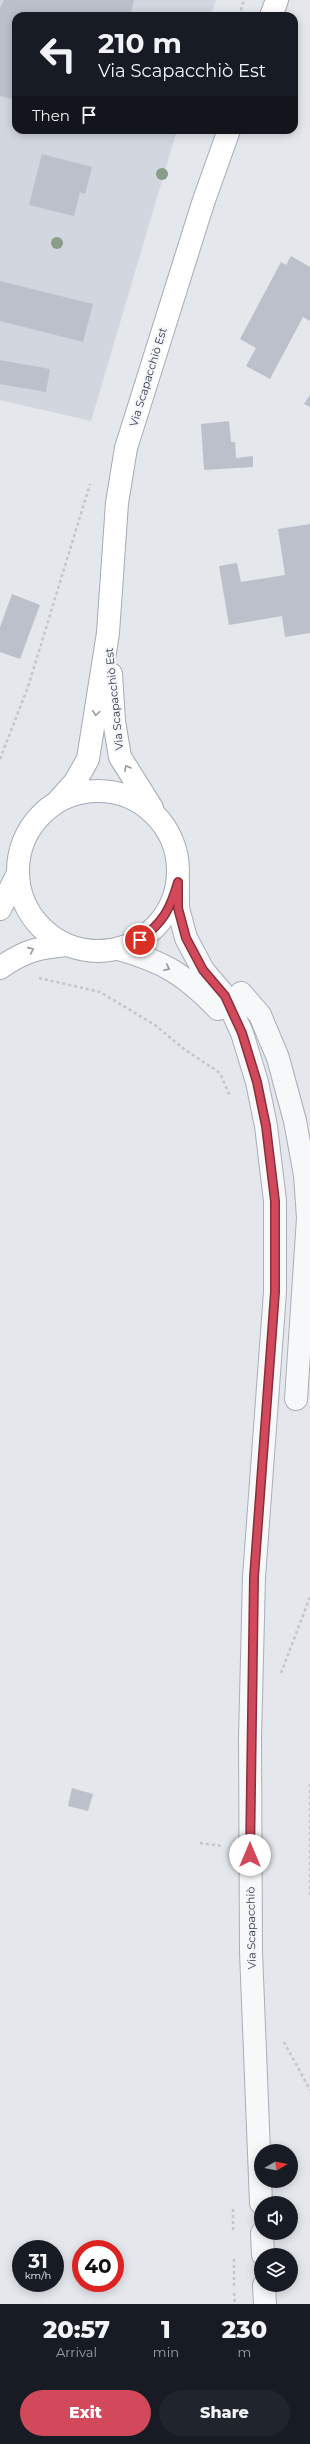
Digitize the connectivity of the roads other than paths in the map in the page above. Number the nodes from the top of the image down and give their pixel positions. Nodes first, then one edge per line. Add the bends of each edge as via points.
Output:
1 (277, 0) edge
2 (272, 12) edge
3 (229, 134) edge
4 (108, 633) junction
5 (57, 802) junction
6 (163, 824) junction
7 (18, 873) junction
8 (178, 882) junction
9 (0, 909) edge
10 (66, 945) junction
11 (118, 950) junction
12 (0, 968) edge
13 (241, 993) dead end
14 (242, 1033) junction
15 (302, 1120) edge
16 (266, 1126) junction
17 (296, 1399) dead end
18 (261, 2196) edge
19 (264, 2292) edge
20 (264, 2304) edge

1 - 2 main road
3 - 4 main road, Via Scapacchiò Est via 203,203 126,448 117,503
4 -> 5 main road, Via Scapacchiò Est via 88,759 75,782
6 -> 4 main road, Via Scapacchiò Est via 120,757 114,721
5 - 6 main road, Via Scapacchiò Est via 79,793 114,793 126,796 146,807
5 - 7 main road, Via Scapacchiò Est via 40,815 28,832 20,852
6 - 8 main road, Via Scapacchiò Est via 173,842 178,861
7 - 9 main road
7 - 10 main road, Via Scapacchiò Est via 21,896 32,916 46,933
8 - 11 main road, Via Scapacchiò Est via 172,905 159,925 140,940
8 - 14 street, Via Scapacchiò via 178,908 186,938 203,970 225,996
10 - 11 main road, Via Scapacchiò Est via 100,952
12 -> 10 main road via 38,948
11 -> 14 street, Via Scapacchiò via 147,957 176,972 198,987
13 - 15 street via 260,1015
14 - 16 street, Via Scapacchiò via 257,1082
15 - 16 street
15 - 17 street via 308,1218
16 - 18 street, Via Scapacchiò via 275,1201 275,1292 254,1577 250,1738 251,1952
19 - 20 street

